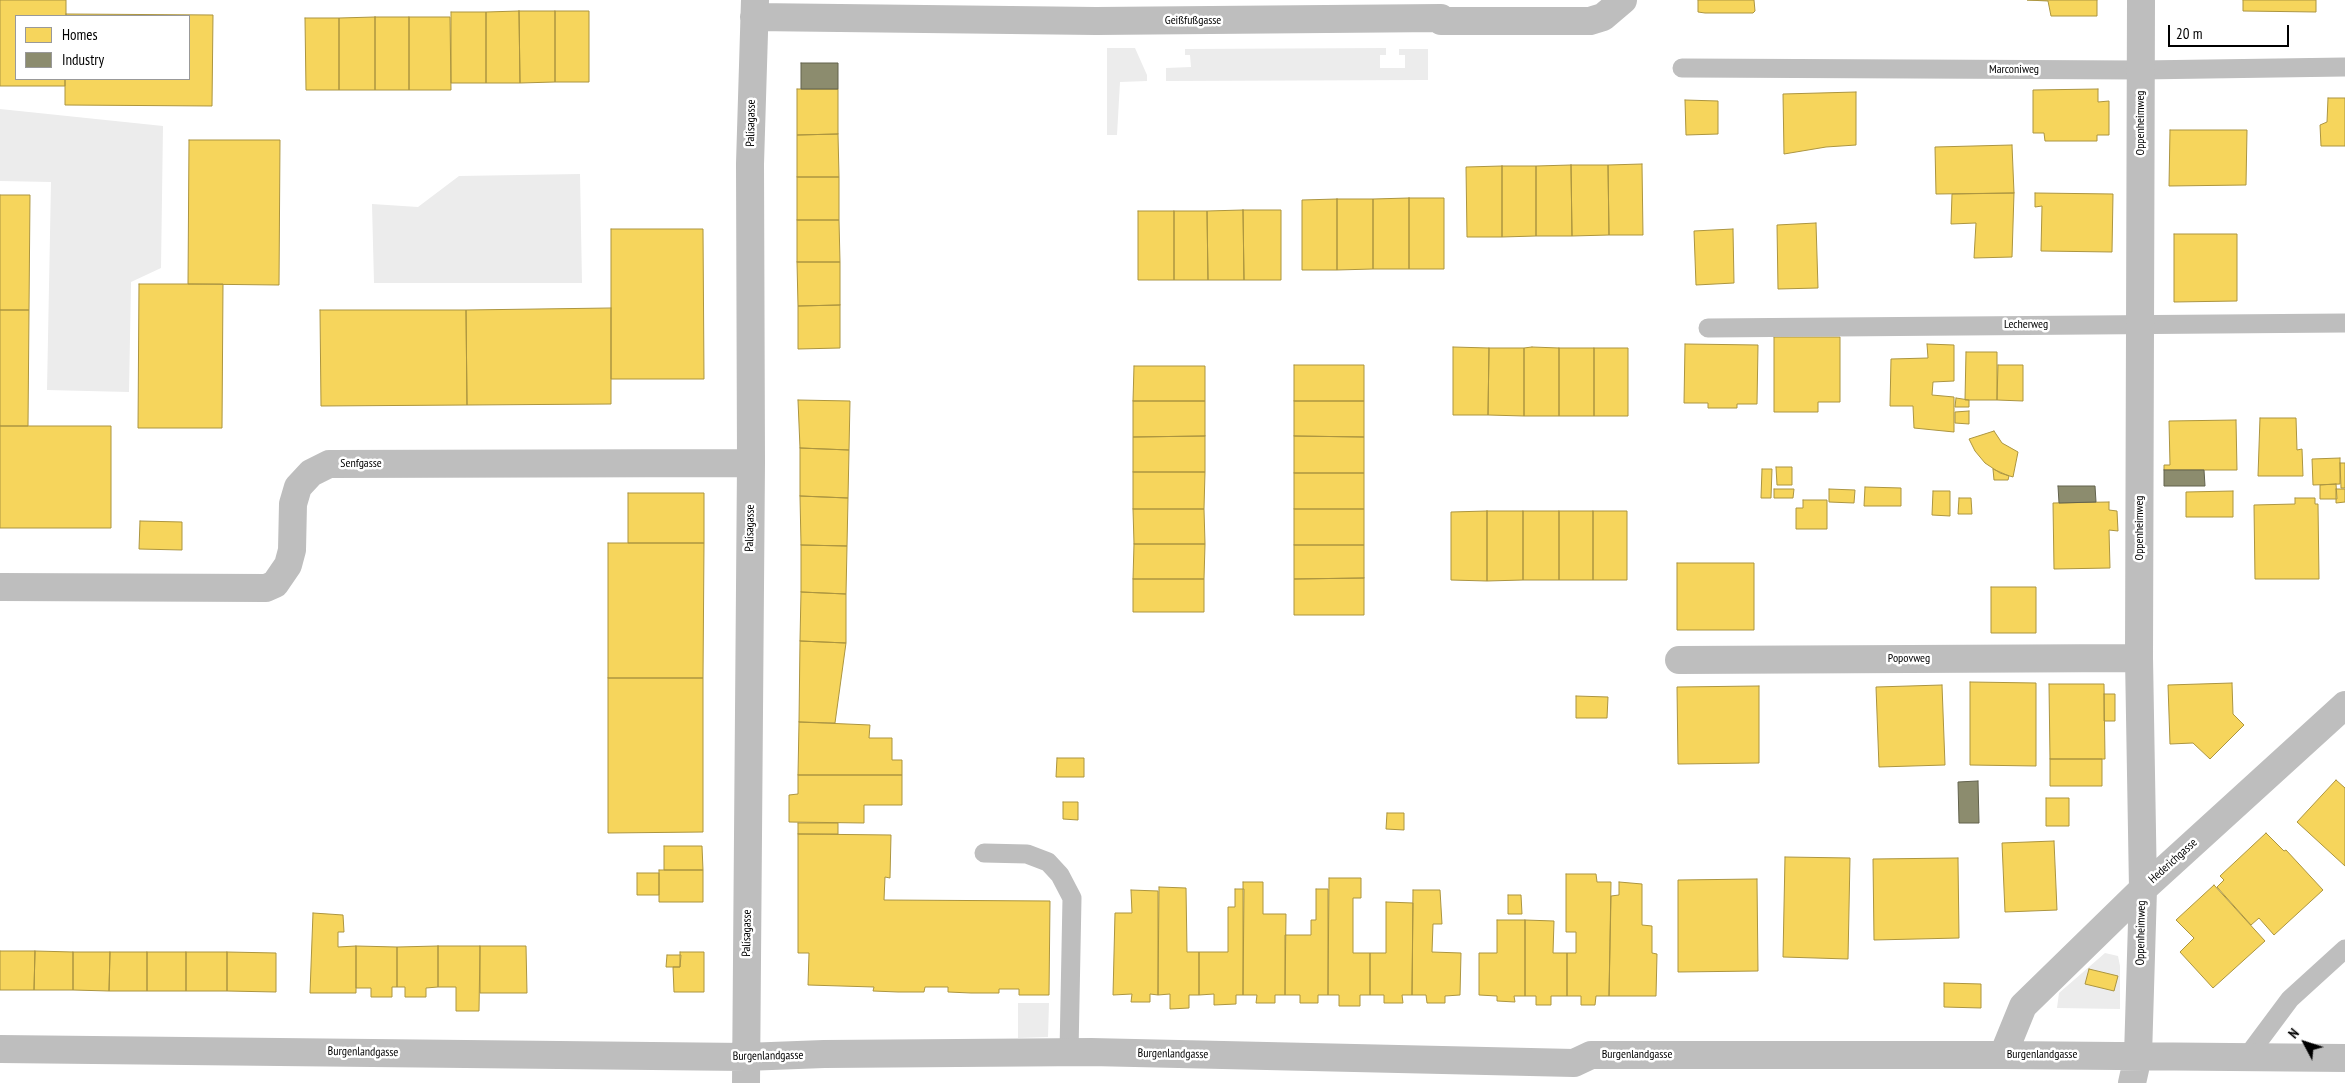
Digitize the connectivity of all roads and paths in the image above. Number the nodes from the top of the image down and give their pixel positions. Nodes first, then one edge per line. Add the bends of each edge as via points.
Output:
1 (1623, 0) edge
2 (2141, 0) edge
3 (754, 8) edge
4 (2345, 67) edge
5 (1682, 68) dead end
6 (2141, 70) junction
7 (2345, 323) edge
8 (2140, 324) junction
9 (1708, 328) dead end
10 (751, 463) junction
11 (0, 587) edge
12 (2140, 658) junction
13 (1679, 660) dead end
14 (2345, 705) edge
15 (984, 853) dead end
16 (2143, 889) junction
17 (2345, 950) edge
18 (0, 1049) edge
19 (1069, 1052) junction
20 (2003, 1055) junction
21 (2138, 1056) junction
22 (2246, 1058) junction
23 (2345, 1058) edge
24 (746, 1070) edge
25 (1571, 1073) edge
26 (2132, 1083) edge

1 - 3 street, Geißfußgasse via 1602,18 1590,21 1441,21 1441,18 1096,21
2 - 6 street, Oppenheimweg
3 - 10 street, Palisagasse via 750,164
4 - 6 lane, Marconiweg
5 - 6 lane, Marconiweg
6 - 8 street, Oppenheimweg
7 - 8 lane, Lecherweg
8 - 9 lane, Lecherweg
8 - 12 street, Oppenheimweg
10 - 11 street, Senfgasse via 328,464 311,473 298,486 293,504 292,550 288,565 275,584 266,588
10 - 24 street, Palisagasse
12 - 13 street, Popovweg
12 - 16 street, Oppenheimweg
14 - 16 street, Hederichgasse
15 - 19 lane via 1027,854 1048,862 1060,875 1072,898
16 - 20 street, Hederichgasse via 2023,1006
16 - 21 street, Oppenheimweg
17 - 22 lane via 2290,999
18 - 24 street, Burgenlandgasse
19 - 24 street, Burgenlandgasse via 824,1054
19 - 25 street, Burgenlandgasse
20 - 21 street, Burgenlandgasse
20 - 25 street, Burgenlandgasse via 1591,1055
21 - 22 street, Burgenlandgasse
21 - 26 street, Oppenheimweg
22 - 23 street, Burgenlandgasse

